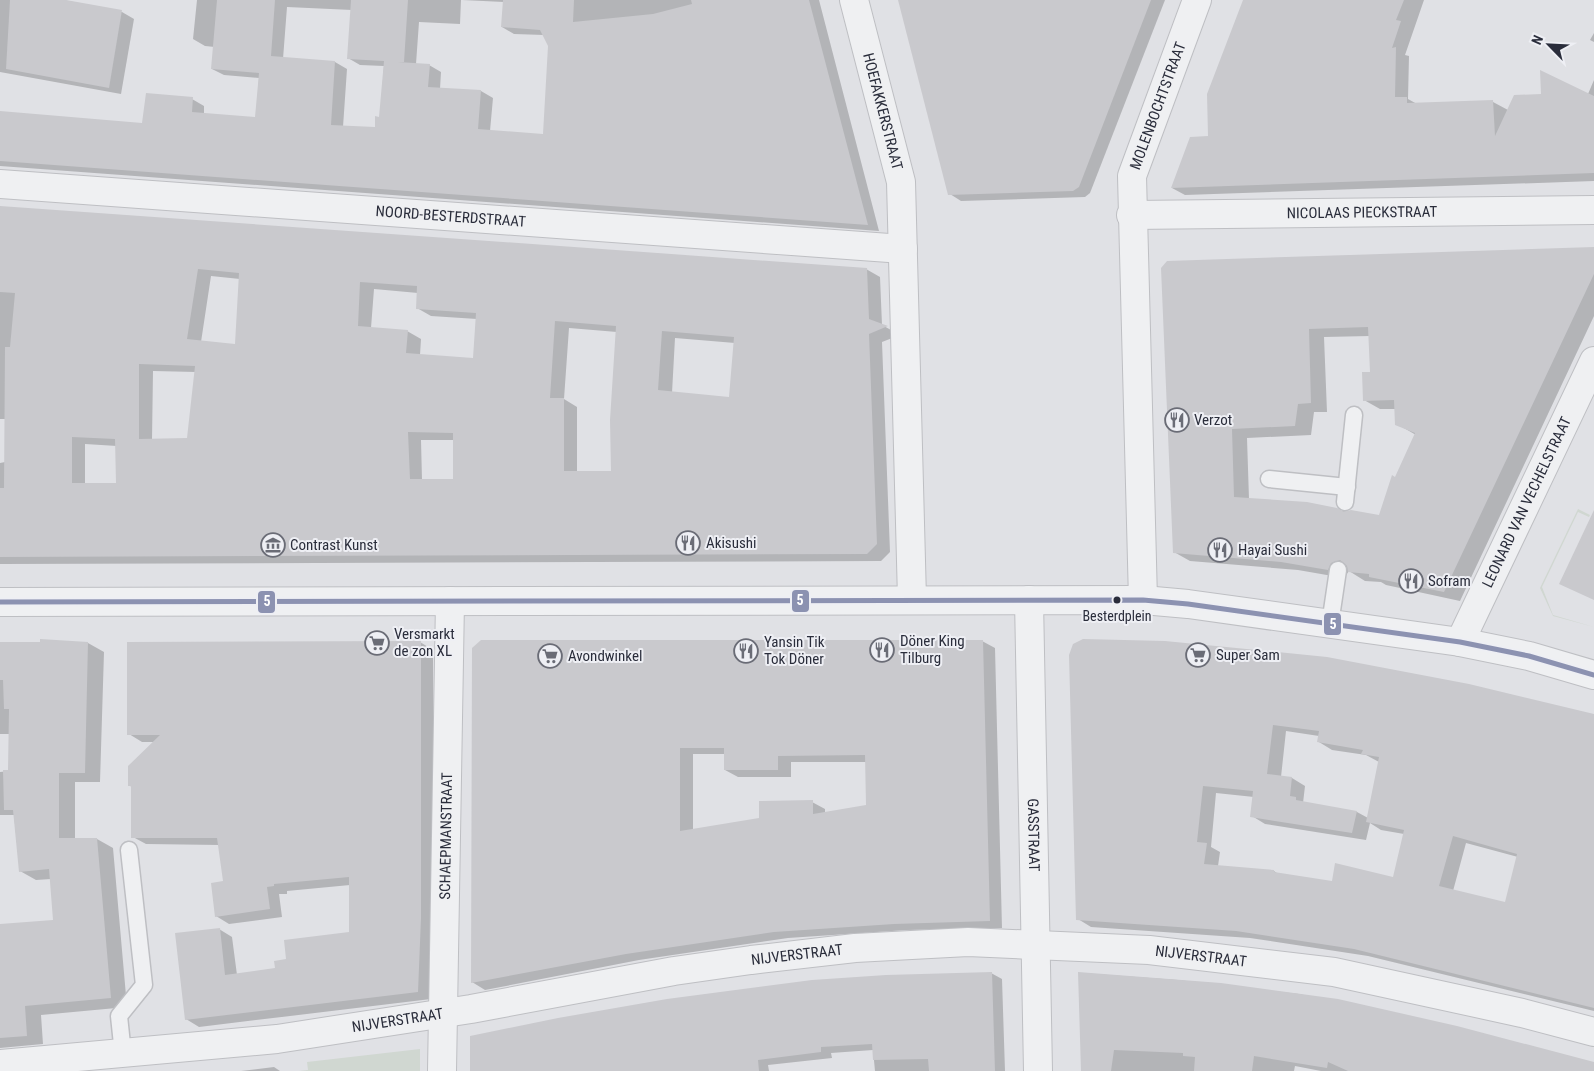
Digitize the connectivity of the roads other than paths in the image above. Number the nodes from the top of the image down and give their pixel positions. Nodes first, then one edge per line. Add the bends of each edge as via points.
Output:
1 (854, 0) edge
2 (1197, 0) edge
3 (0, 184) edge
4 (1594, 210) edge
5 (1132, 215) junction
6 (903, 237) junction
7 (1594, 361) edge
8 (1354, 415) dead end
9 (1269, 479) dead end
10 (1338, 570) dead end
11 (912, 599) junction
12 (1029, 600) junction
13 (1143, 600) junction
14 (450, 601) junction
15 (0, 602) edge
16 (1330, 624) junction
17 (1460, 642) junction
18 (1594, 675) edge
19 (129, 850) dead end
20 (1035, 943) junction
21 (444, 1013) junction
22 (1594, 1032) edge
23 (122, 1054) junction
24 (0, 1064) edge
25 (442, 1071) edge
26 (1038, 1071) edge

1 - 6 street, HOEFAKKERSTRAAT via 901,182
2 - 5 street, MOLENBOCHTSTRAAT via 1132,176
3 - 6 street, NOORD-BESTERDSTRAAT
4 - 5 street, NICOLAAS PIECKSTRAAT
5 - 13 street
6 - 11 street
7 - 17 street, LEONARD VAN VECHELSTRAAT
8 - 9 lane via 1346,494
10 - 16 lane
11 - 12 street
11 - 14 street
12 - 13 street
12 - 20 street, GASSTRAAT
13 - 16 street
14 - 15 street
14 - 21 street, SCHAEPMANSTRAAT
16 - 17 street
17 - 18 street via 1529,656
19 - 23 lane via 144,985 119,1016
20 - 21 street, NIJVERSTRAAT via 968,942 855,948 760,958
20 - 22 street, NIJVERSTRAAT via 1149,950 1334,972
20 - 26 street, GASSTRAAT
21 - 23 street, NIJVERSTRAAT via 276,1039
21 - 25 street, SCHAEPMANSTRAAT
23 - 24 street, NIJVERSTRAAT

